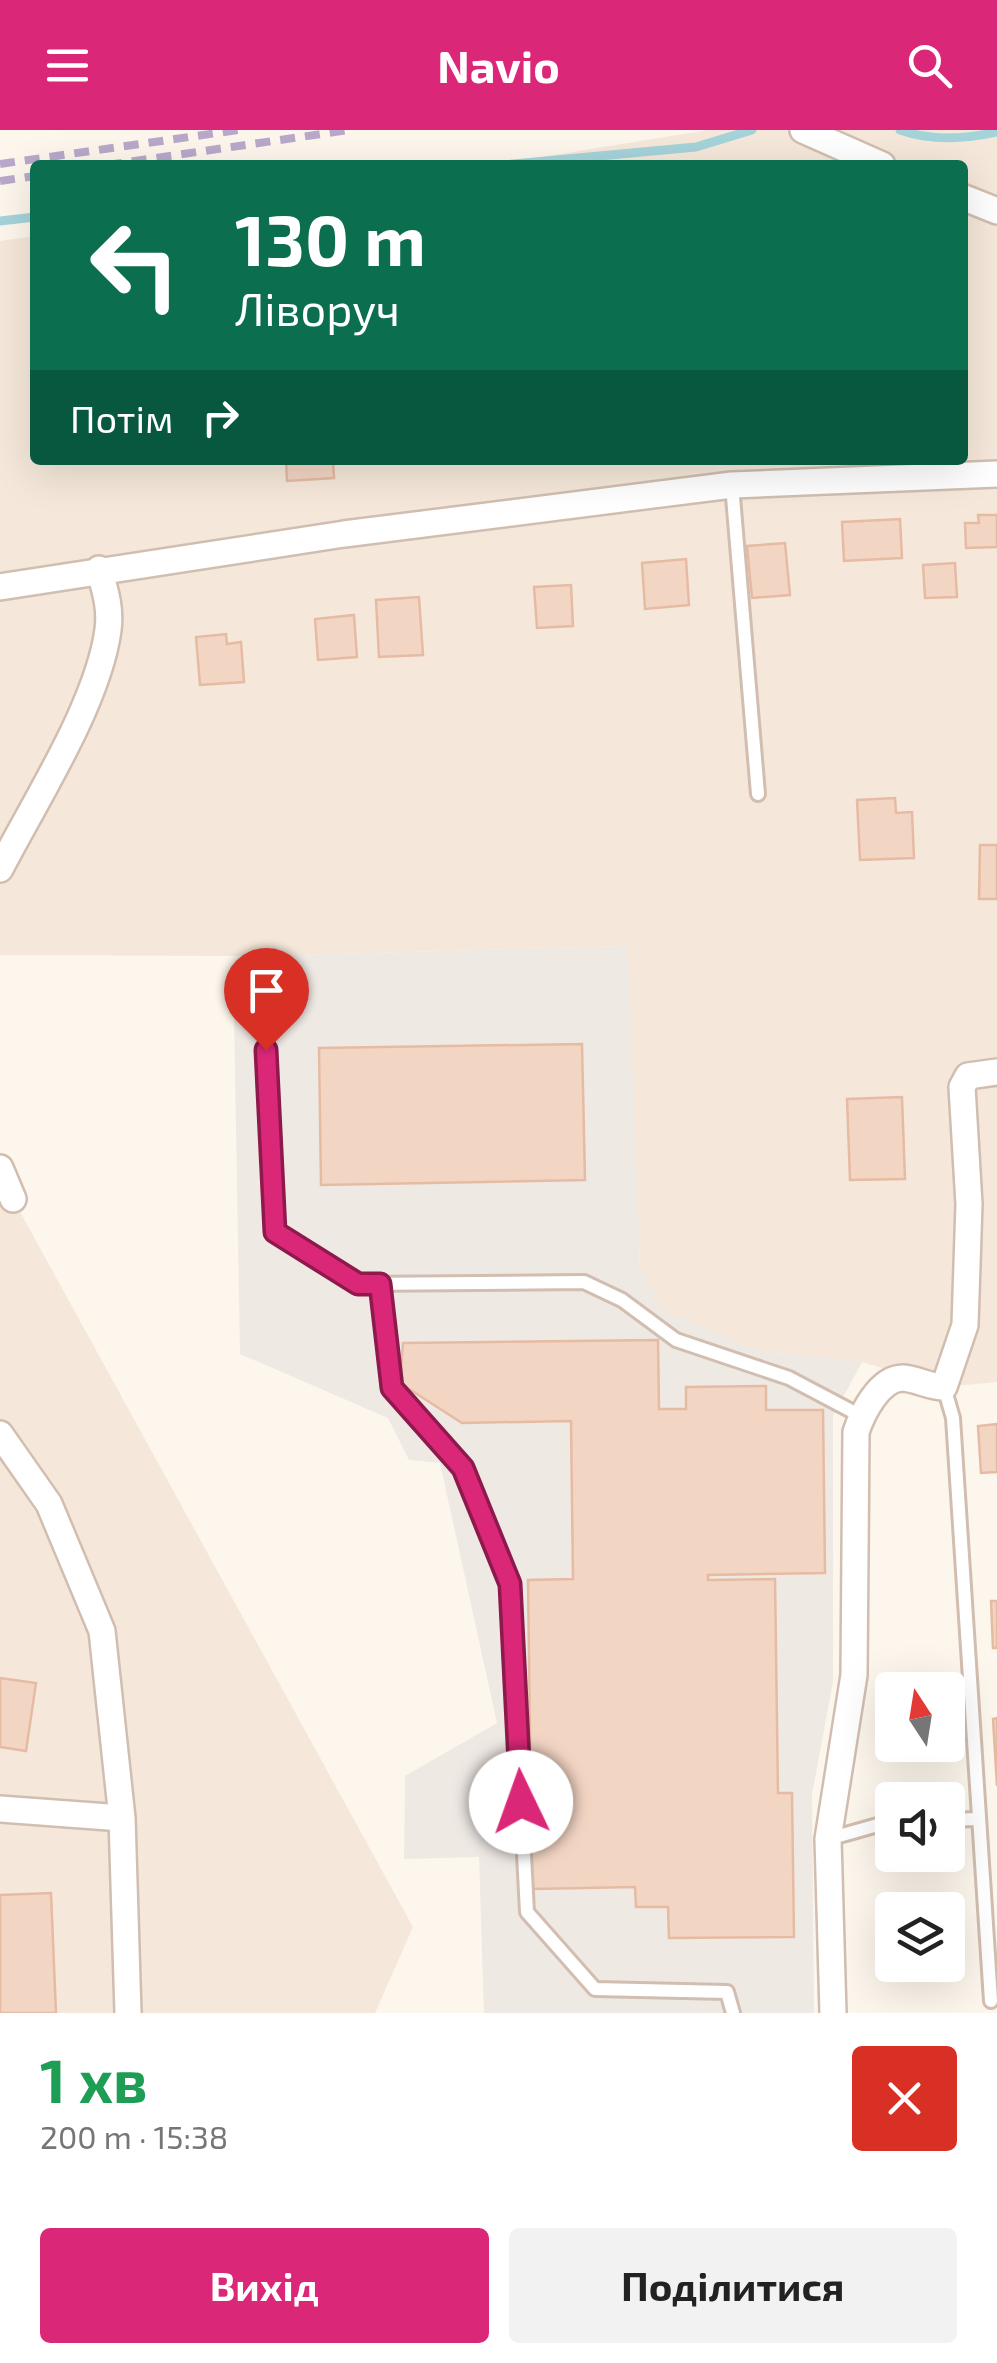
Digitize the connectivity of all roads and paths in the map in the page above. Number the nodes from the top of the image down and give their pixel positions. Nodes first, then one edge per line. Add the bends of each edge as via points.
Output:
1 (804, 132) edge
2 (870, 160) edge
3 (968, 200) edge
4 (997, 211) edge
5 (997, 474) edge
6 (732, 485) junction
7 (98, 569) junction
8 (0, 587) edge
9 (758, 794) dead end
10 (0, 869) edge
11 (266, 1050) dead end
12 (997, 1072) edge
13 (0, 1168) edge
14 (13, 1199) dead end
15 (380, 1284) junction
16 (944, 1387) junction
17 (861, 1416) junction
18 (0, 1434) edge
19 (0, 1810) edge
20 (122, 1818) junction
21 (965, 1819) edge
22 (976, 1819) junction
23 (875, 1826) edge
24 (828, 1839) junction
25 (991, 2001) dead end
26 (128, 2013) edge
27 (733, 2013) edge
28 (833, 2013) edge

1 - 2 street
3 - 4 street
5 - 6 street
6 - 7 street
6 - 9 lane
7 - 8 street
7 - 10 street via 109,602 98,676
11 - 15 lane via 275,1232 358,1284
12 - 16 street via 968,1076 962,1087 965,1324
13 - 14 street
15 - 17 lane via 584,1282 622,1300 676,1340 789,1378
15 - 27 lane via 392,1388 463,1468 510,1584 527,1912 595,1988 727,1992
16 - 17 street via 903,1378 890,1382
16 - 22 lane via 953,1418
17 - 24 street via 853,1448 854,1676
18 - 20 street via 49,1504 102,1630
19 - 20 street
20 - 26 street
21 - 22 lane
22 - 25 lane
23 - 24 lane
24 - 28 street

